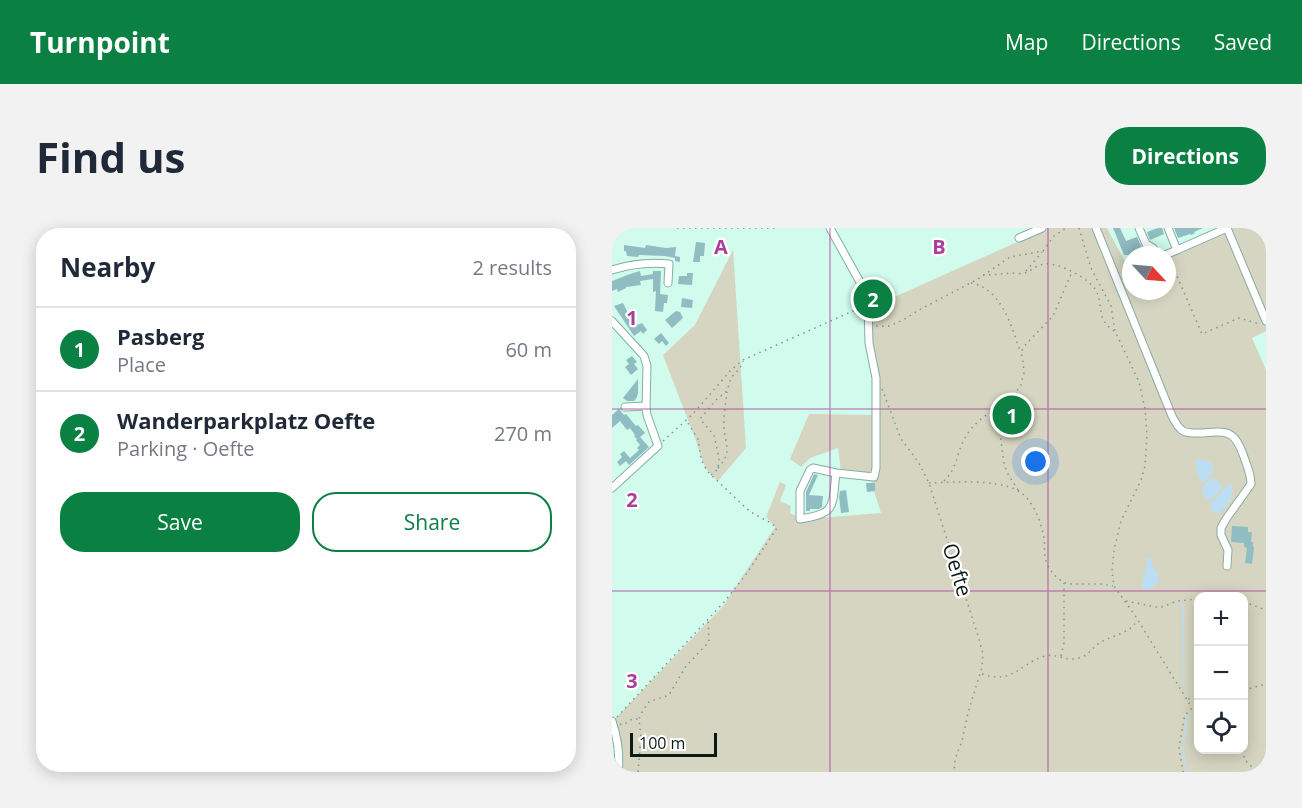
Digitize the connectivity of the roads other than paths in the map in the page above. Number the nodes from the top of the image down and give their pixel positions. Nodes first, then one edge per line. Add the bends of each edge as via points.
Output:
1 (830, 228) edge
2 (1042, 228) edge
3 (1096, 228) edge
4 (1139, 228) edge
5 (1168, 228) edge
6 (1227, 228) edge
7 (1019, 238) dead end
8 (1150, 246) edge
9 (1177, 250) joint
10 (612, 270) edge
11 (668, 283) dead end
12 (612, 321) edge
13 (1266, 323) edge
14 (646, 406) junction
15 (625, 408) dead end
16 (836, 473) junction
17 (612, 488) edge
18 (1227, 566) dead end
19 (612, 722) edge
20 (618, 772) edge

1 - 16 street via 866,293 876,378 874,477
2 - 7 street
3 - 18 street via 1177,426 1192,433 1222,432 1239,442 1251,484 1221,528 1228,550
4 - 8 street
5 - 9 street
6 - 9 street
6 - 13 street
10 - 11 street via 627,265 669,264
12 - 14 street via 644,356
14 - 15 street
14 - 17 street via 658,446
16 - 16 street via 810,470 800,491 800,519 822,516 830,508
19 - 20 street

